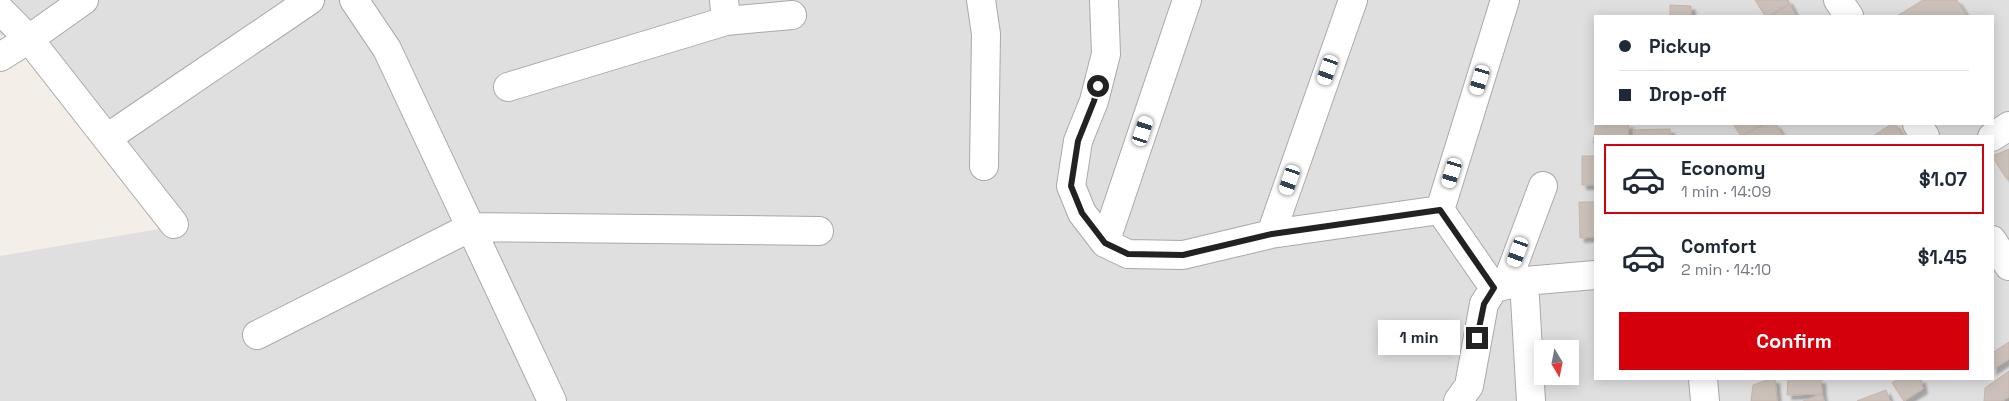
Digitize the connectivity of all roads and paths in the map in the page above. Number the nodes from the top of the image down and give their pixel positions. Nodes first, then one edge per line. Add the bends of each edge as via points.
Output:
1 (84, 0) edge
2 (310, 0) edge
3 (354, 0) edge
4 (981, 0) edge
5 (1104, 0) edge
6 (1187, 0) edge
7 (1353, 0) edge
8 (1505, 0) edge
9 (1838, 0) edge
10 (0, 10) edge
11 (725, 10) edge
12 (792, 15) dead end
13 (1847, 15) edge
14 (29, 39) junction
15 (0, 58) edge
16 (508, 87) dead end
17 (2009, 126) edge
18 (1994, 136) edge
19 (107, 138) junction
20 (984, 166) dead end
21 (1543, 186) dead end
22 (1440, 210) junction
23 (174, 224) dead end
24 (471, 227) junction
25 (819, 231) dead end
26 (1272, 234) junction
27 (1105, 243) junction
28 (1994, 243) edge
29 (2009, 266) edge
30 (1594, 274) edge
31 (1508, 285) junction
32 (258, 335) dead end
33 (1703, 380) edge
34 (552, 401) edge
35 (1458, 401) edge
36 (1531, 401) edge
37 (1705, 401) edge

1 - 14 street
2 - 19 street
3 - 24 street via 387,49
4 - 20 street via 986,34
5 - 27 street via 1106,54 1094,101 1078,141 1071,186 1082,213
6 - 27 street
7 - 26 street
8 - 22 street
9 - 13 street
10 - 14 street
11 - 12 street
11 - 16 street
14 - 15 street
14 - 19 street
17 - 18 street
19 - 23 street
21 - 31 street
22 - 26 street
22 - 31 street
24 - 25 street
24 - 32 street
24 - 34 street
26 - 27 street via 1183,255 1128,254
28 - 29 street
30 - 31 street
31 - 35 street via 1484,304 1470,386
31 - 36 street
33 - 37 street

